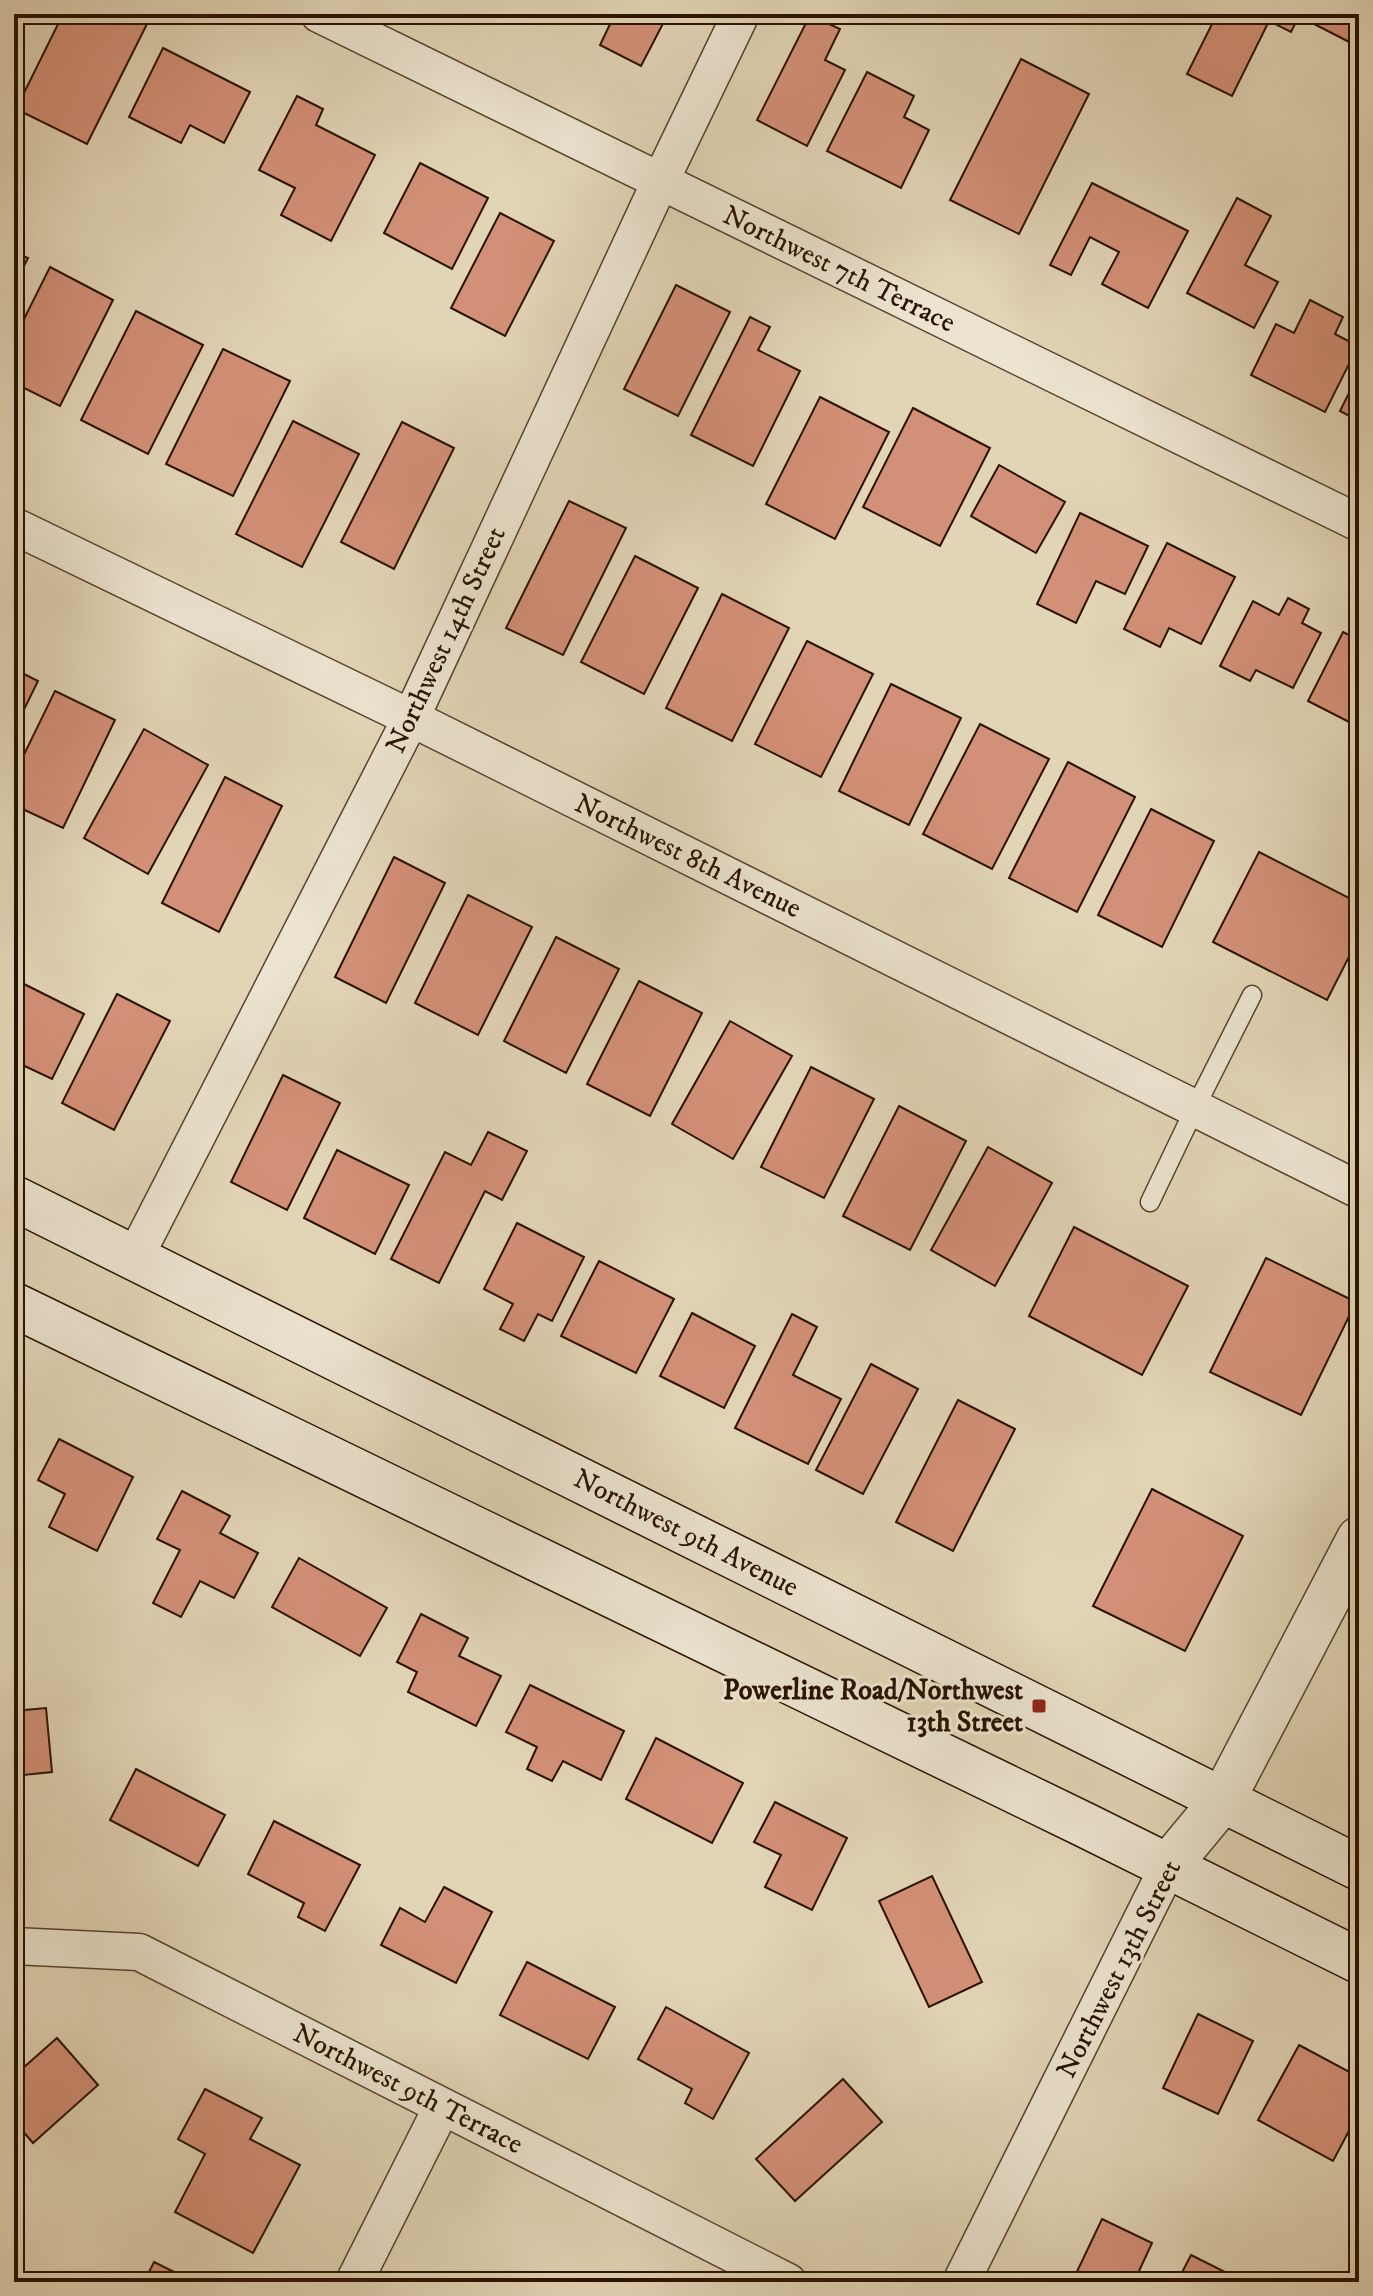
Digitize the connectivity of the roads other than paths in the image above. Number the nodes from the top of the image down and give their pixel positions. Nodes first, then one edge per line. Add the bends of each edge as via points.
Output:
1 (319, 14) edge
2 (741, 14) edge
3 (660, 182) junction
4 (1359, 523) edge
5 (14, 526) edge
6 (411, 718) junction
7 (1252, 995) dead end
8 (1195, 1108) junction
9 (1357, 1184) edge
10 (14, 1198) edge
11 (1150, 1202) dead end
12 (135, 1257) junction
13 (14, 1305) edge
14 (1359, 1539) edge
15 (1222, 1801) junction
16 (1169, 1865) junction
17 (1359, 1868) edge
18 (14, 1946) edge
19 (1359, 1961) edge
20 (442, 2107) junction
21 (354, 2282) edge
22 (788, 2282) edge
23 (961, 2282) edge

1 - 3 street, Northwest 7th Terrace
2 - 3 street, Northwest 14th Street
3 - 4 street, Northwest 7th Terrace
3 - 6 street, Northwest 14th Street
5 - 6 street, Northwest 8th Avenue
6 - 8 street, Northwest 8th Avenue
6 - 12 street, Northwest 14th Street
7 - 8 lane
8 - 9 street, Northwest 8th Avenue
8 - 11 lane
10 - 12 main road, Northwest 9th Avenue
12 - 15 main road, Northwest 9th Avenue
13 - 16 main road
14 - 15 main road, Northwest 13th Street
15 - 16 main road, Northwest 13th Street
15 - 17 main road, Northwest 9th Avenue
16 - 19 main road
16 - 23 street, Northwest 13th Street
18 - 20 street, Northwest 9th Terrace via 139,1952
20 - 21 street
20 - 22 street, Northwest 9th Terrace

